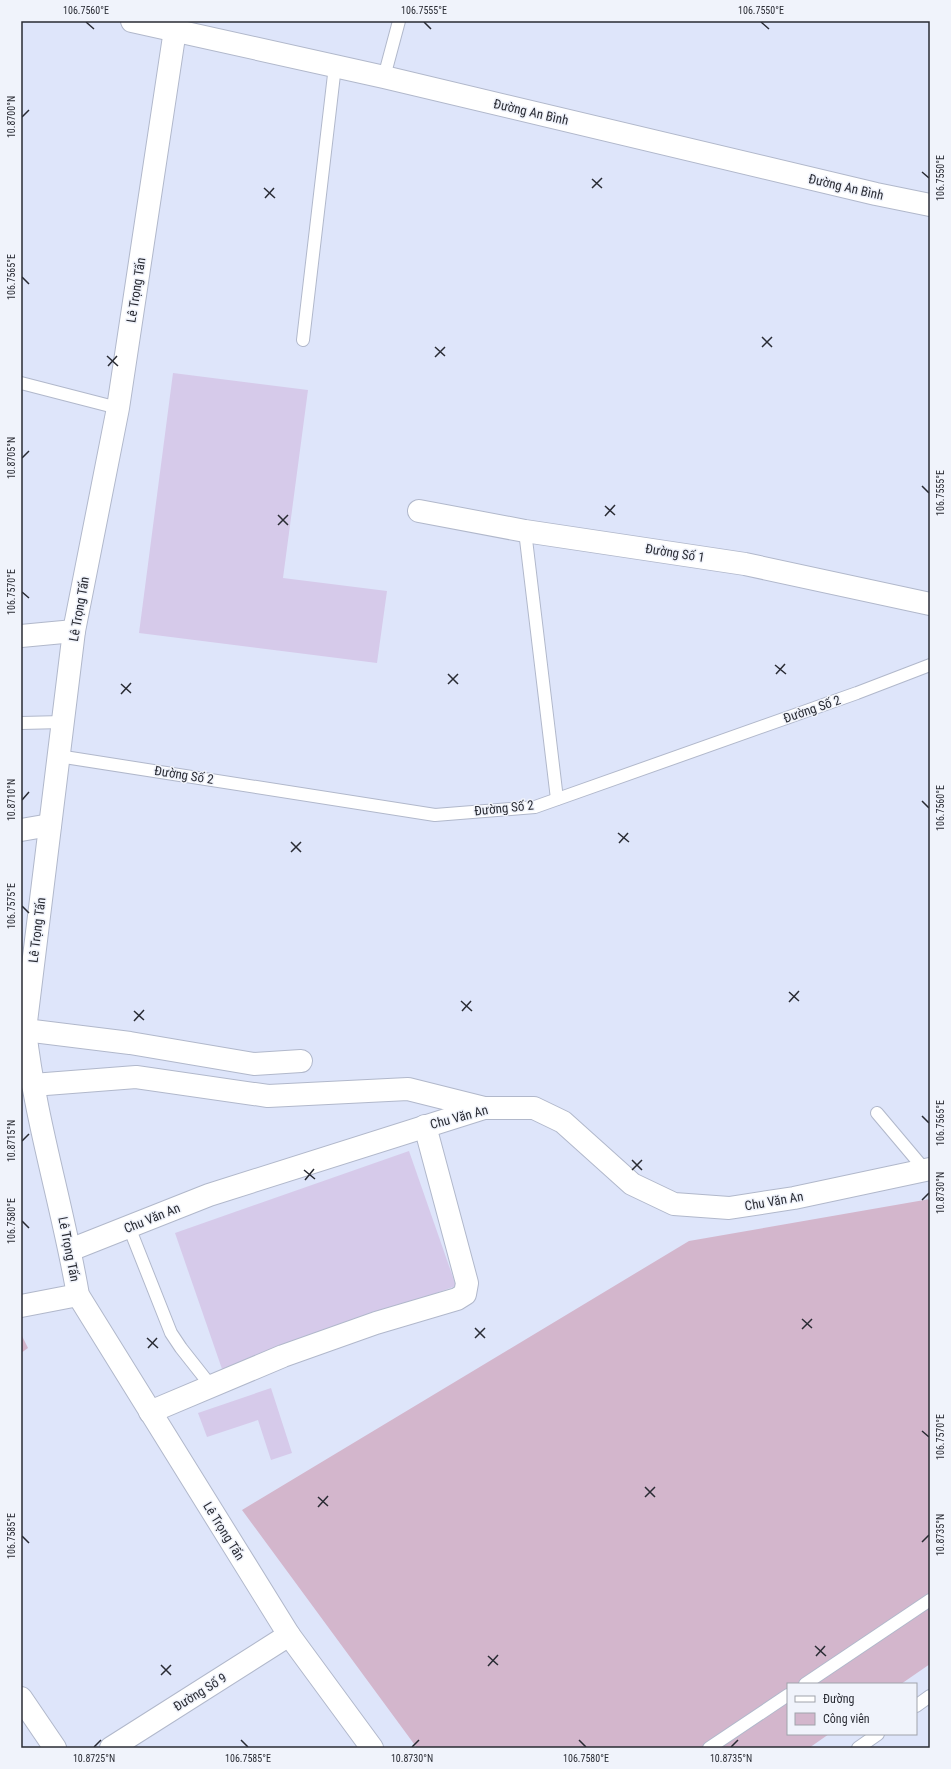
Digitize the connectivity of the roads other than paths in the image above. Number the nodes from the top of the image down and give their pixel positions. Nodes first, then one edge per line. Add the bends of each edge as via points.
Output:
1 (132, 21) edge
2 (399, 21) edge
3 (176, 25) edge
4 (336, 66) junction
5 (384, 77) junction
6 (930, 205) edge
7 (303, 340) dead end
8 (22, 387) edge
9 (118, 408) junction
10 (419, 511) dead end
11 (525, 531) junction
12 (930, 604) edge
13 (74, 631) junction
14 (21, 636) edge
15 (930, 664) edge
16 (63, 722) junction
17 (21, 723) edge
18 (58, 756) junction
19 (557, 799) junction
20 (50, 825) junction
21 (21, 830) edge
22 (25, 1030) junction
23 (301, 1061) dead end
24 (28, 1074) edge
25 (484, 1108) junction
26 (876, 1113) dead end
27 (425, 1126) junction
28 (928, 1170) edge
29 (129, 1227) junction
30 (70, 1250) junction
31 (78, 1296) junction
32 (21, 1306) edge
33 (211, 1386) junction
34 (150, 1412) junction
35 (930, 1600) edge
36 (289, 1635) junction
37 (806, 1683) edge
38 (787, 1696) edge
39 (930, 1696) edge
40 (21, 1698) edge
41 (917, 1705) edge
42 (877, 1735) edge
43 (55, 1748) edge
44 (111, 1748) edge
45 (372, 1748) edge
46 (709, 1748) edge
47 (858, 1748) edge

1 - 3 street, Đường An Bình
2 - 5 lane
3 - 4 street, Đường An Bình
3 - 9 street, Lê Trọng Tấn
4 - 5 street, Đường An Bình
4 - 7 lane
5 - 6 street, Đường An Bình via 860,191
8 - 9 lane
9 - 13 street, Lê Trọng Tấn
10 - 11 street, Đường Số 1
11 - 12 street, Đường Số 1 via 745,564
11 - 19 lane
13 - 14 street
13 - 16 street, Lê Trọng Tấn
15 - 19 lane, Đường Số 2 via 849,696
16 - 17 lane
16 - 18 street, Lê Trọng Tấn
18 - 19 lane, Đường Số 2 via 435,815 535,806
18 - 20 street, Lê Trọng Tấn
20 - 21 street
20 - 22 street, Lê Trọng Tấn
22 - 23 street via 130,1043 254,1064
22 - 24 street, Lê Trọng Tấn
24 - 25 street via 136,1077 268,1096 408,1089
24 - 30 street, Lê Trọng Tấn
25 - 27 street, Chu Văn An
25 - 28 street, Chu Văn An via 534,1108 563,1122 632,1184 674,1204 729,1208 794,1198
26 - 28 lane
27 - 29 street, Chu Văn An via 209,1195
27 - 33 street via 467,1283 465,1294 457,1299 376,1323 283,1356
29 - 30 street, Chu Văn An
29 - 33 lane via 171,1333
30 - 31 street, Lê Trọng Tấn
31 - 32 street
31 - 34 street, Lê Trọng Tấn
33 - 34 street
34 - 36 street, Lê Trọng Tấn
35 - 37 lane
36 - 44 street, Đường Số 9
36 - 45 street, Lê Trọng Tấn
38 - 46 lane
39 - 41 lane
40 - 43 street
42 - 47 lane

